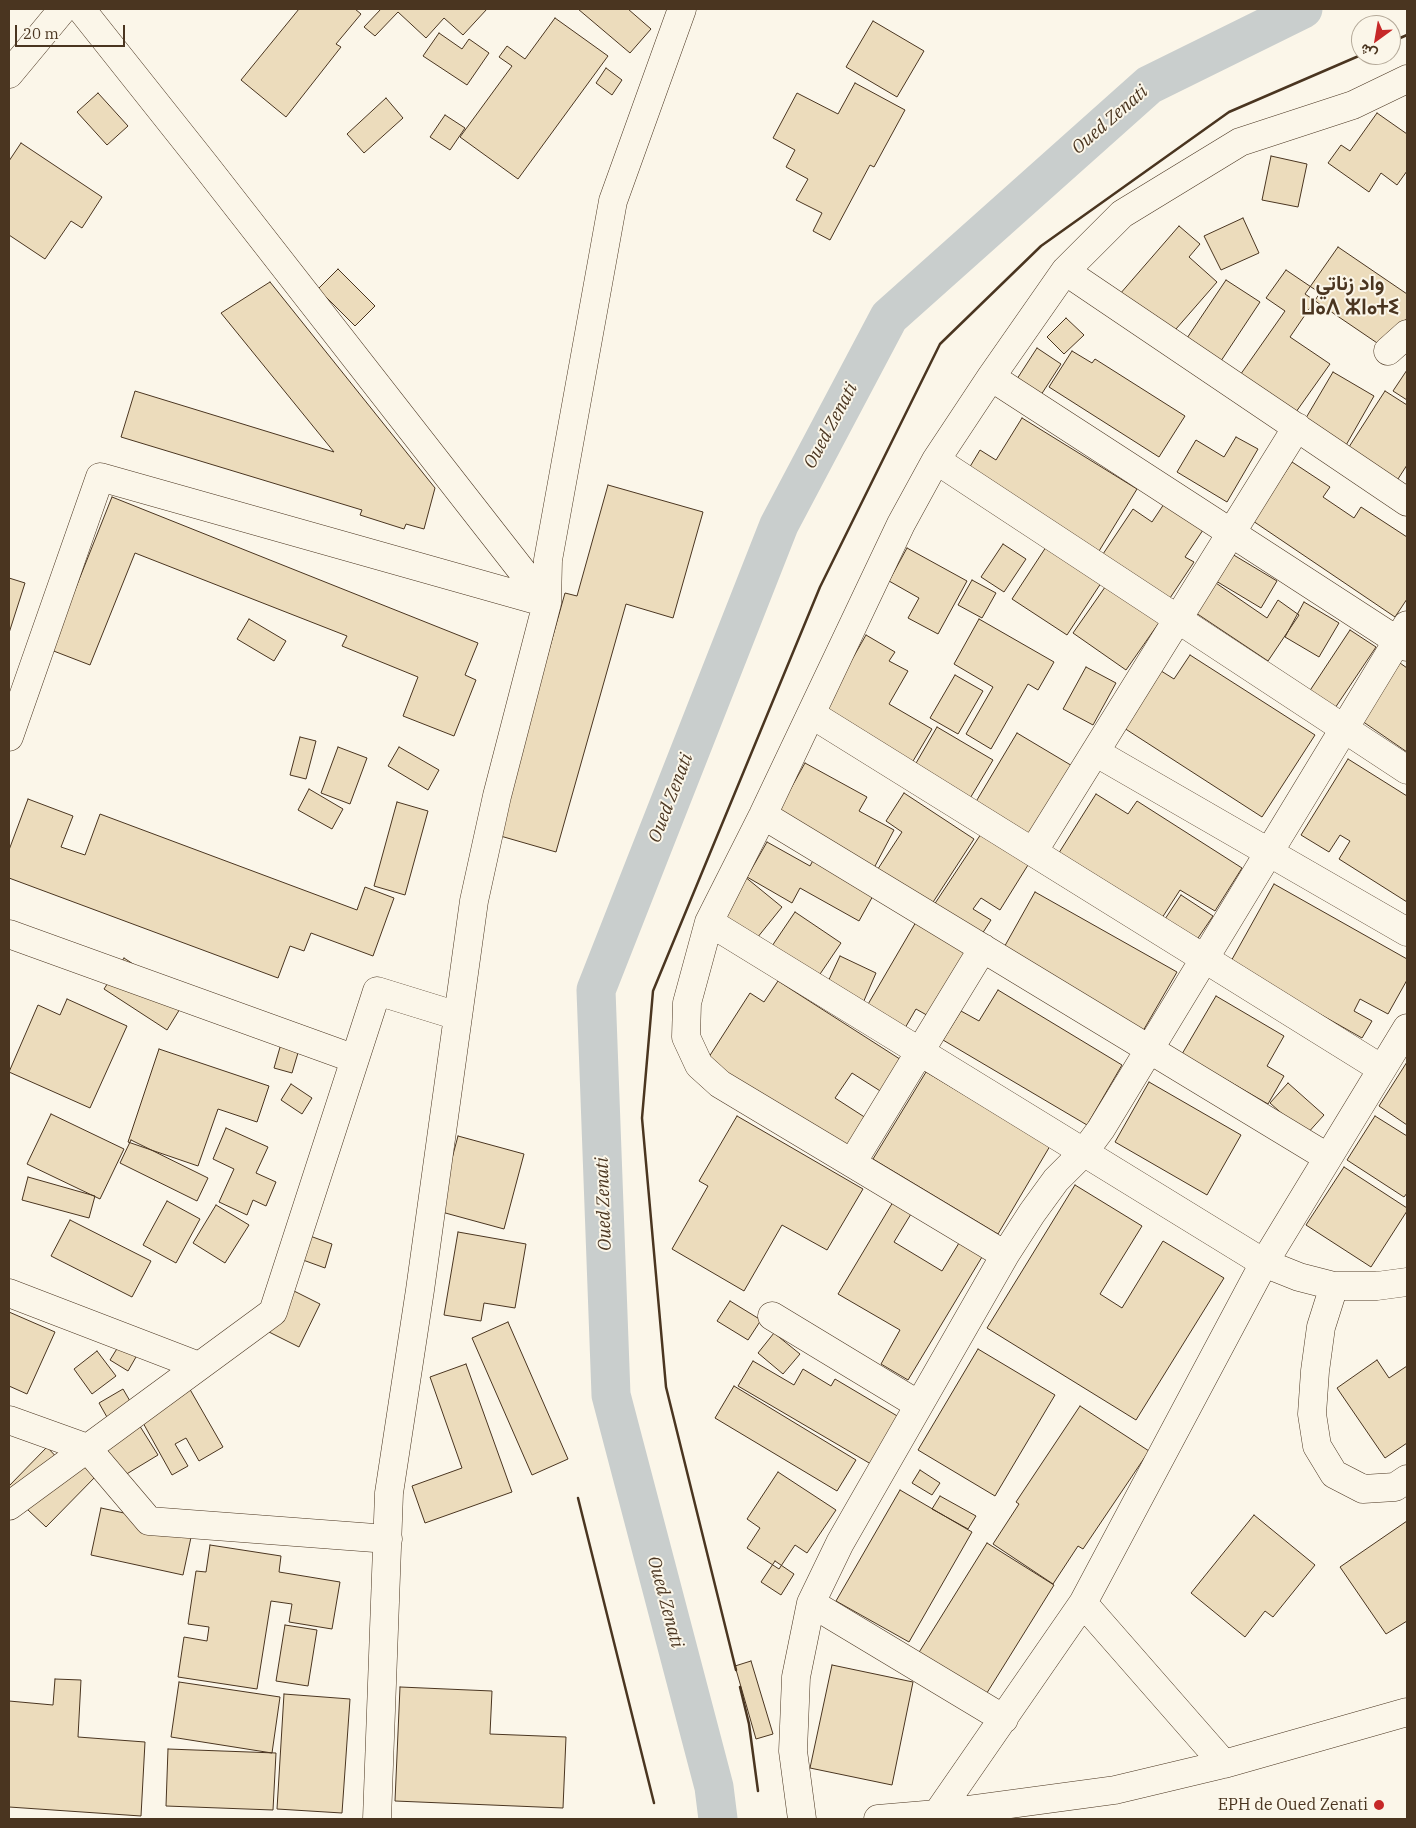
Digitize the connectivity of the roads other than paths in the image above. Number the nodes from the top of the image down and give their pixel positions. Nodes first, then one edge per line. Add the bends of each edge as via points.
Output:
1 (64, 9) edge
2 (81, 9) edge
3 (682, 9) edge
4 (9, 74) edge
5 (1407, 79) edge
6 (1065, 271) junction
7 (991, 377) junction
8 (1296, 427) junction
9 (936, 460) junction
10 (1407, 502) edge
11 (1231, 533) junction
12 (547, 604) junction
13 (1178, 619) junction
14 (1404, 638) edge
15 (812, 714) junction
16 (1344, 728) junction
17 (9, 737) edge
18 (1095, 752) junction
19 (1407, 770) edge
20 (763, 814) junction
21 (1033, 852) junction
22 (1269, 852) junction
23 (709, 922) junction
24 (1407, 932) edge
25 (9, 934) edge
26 (983, 948) junction
27 (1204, 958) junction
28 (458, 1016) junction
29 (1407, 1028) edge
30 (1149, 1049) junction
31 (920, 1052) junction
32 (355, 1060) junction
33 (1382, 1069) junction
34 (1084, 1152) junction
35 (1327, 1158) junction
36 (852, 1163) junction
37 (1005, 1254) junction
38 (1264, 1263) junction
39 (1407, 1282) edge
40 (1334, 1286) junction
41 (9, 1293) edge
42 (772, 1316) dead end
43 (199, 1366) junction
44 (919, 1405) junction
45 (9, 1420) edge
46 (87, 1448) junction
47 (1407, 1479) edge
48 (9, 1506) edge
49 (388, 1539) junction
50 (1083, 1603) junction
51 (812, 1604) junction
52 (1407, 1712) edge
53 (1004, 1719) junction
54 (1224, 1764) junction
55 (936, 1814) junction
56 (377, 1819) edge
57 (802, 1819) edge
58 (878, 1819) edge

1 - 4 street
2 - 12 street
3 - 12 street via 613,201 548,560
5 - 6 street via 1353,106 1240,142 1122,214
6 - 7 street
6 - 8 street
7 - 9 street
7 - 11 street
8 - 10 street
8 - 11 street
9 - 13 street
9 - 15 street via 900,524
11 - 13 street
11 - 14 street
12 - 17 street via 100,477
12 - 28 street via 497,796 474,901
13 - 16 street
13 - 18 street
14 - 16 street
15 - 20 street
15 - 21 street
16 - 19 street
16 - 22 street
18 - 21 street
18 - 22 street
20 - 23 street
20 - 26 street
21 - 27 street
22 - 24 street
22 - 27 street
23 - 31 street
23 - 36 street via 687,1003 686,1037 699,1064 720,1084
25 - 32 street
26 - 30 street
26 - 31 street
27 - 30 street
27 - 33 street
28 - 32 street via 377,991
28 - 49 street via 389,1493
29 - 33 street
30 - 34 street
30 - 35 street
31 - 34 street
31 - 36 street
32 - 43 street via 273,1312
33 - 35 street
34 - 37 street via 1056,1180
34 - 38 street
35 - 38 street
36 - 37 street
37 - 44 street
38 - 40 street
38 - 50 street
39 - 40 street
40 - 47 street via 1321,1328 1315,1371 1312,1414 1318,1446 1334,1474 1362,1489 1395,1487
41 - 43 street
42 - 44 street
43 - 46 street
44 - 51 street via 840,1543
45 - 46 street
46 - 48 street
46 - 49 street via 149,1521
49 - 56 street
50 - 53 street
50 - 54 street
51 - 53 street
51 - 57 street via 796,1677 794,1705 792,1751
52 - 54 street
53 - 55 street
54 - 55 street via 1115,1790
55 - 58 street

